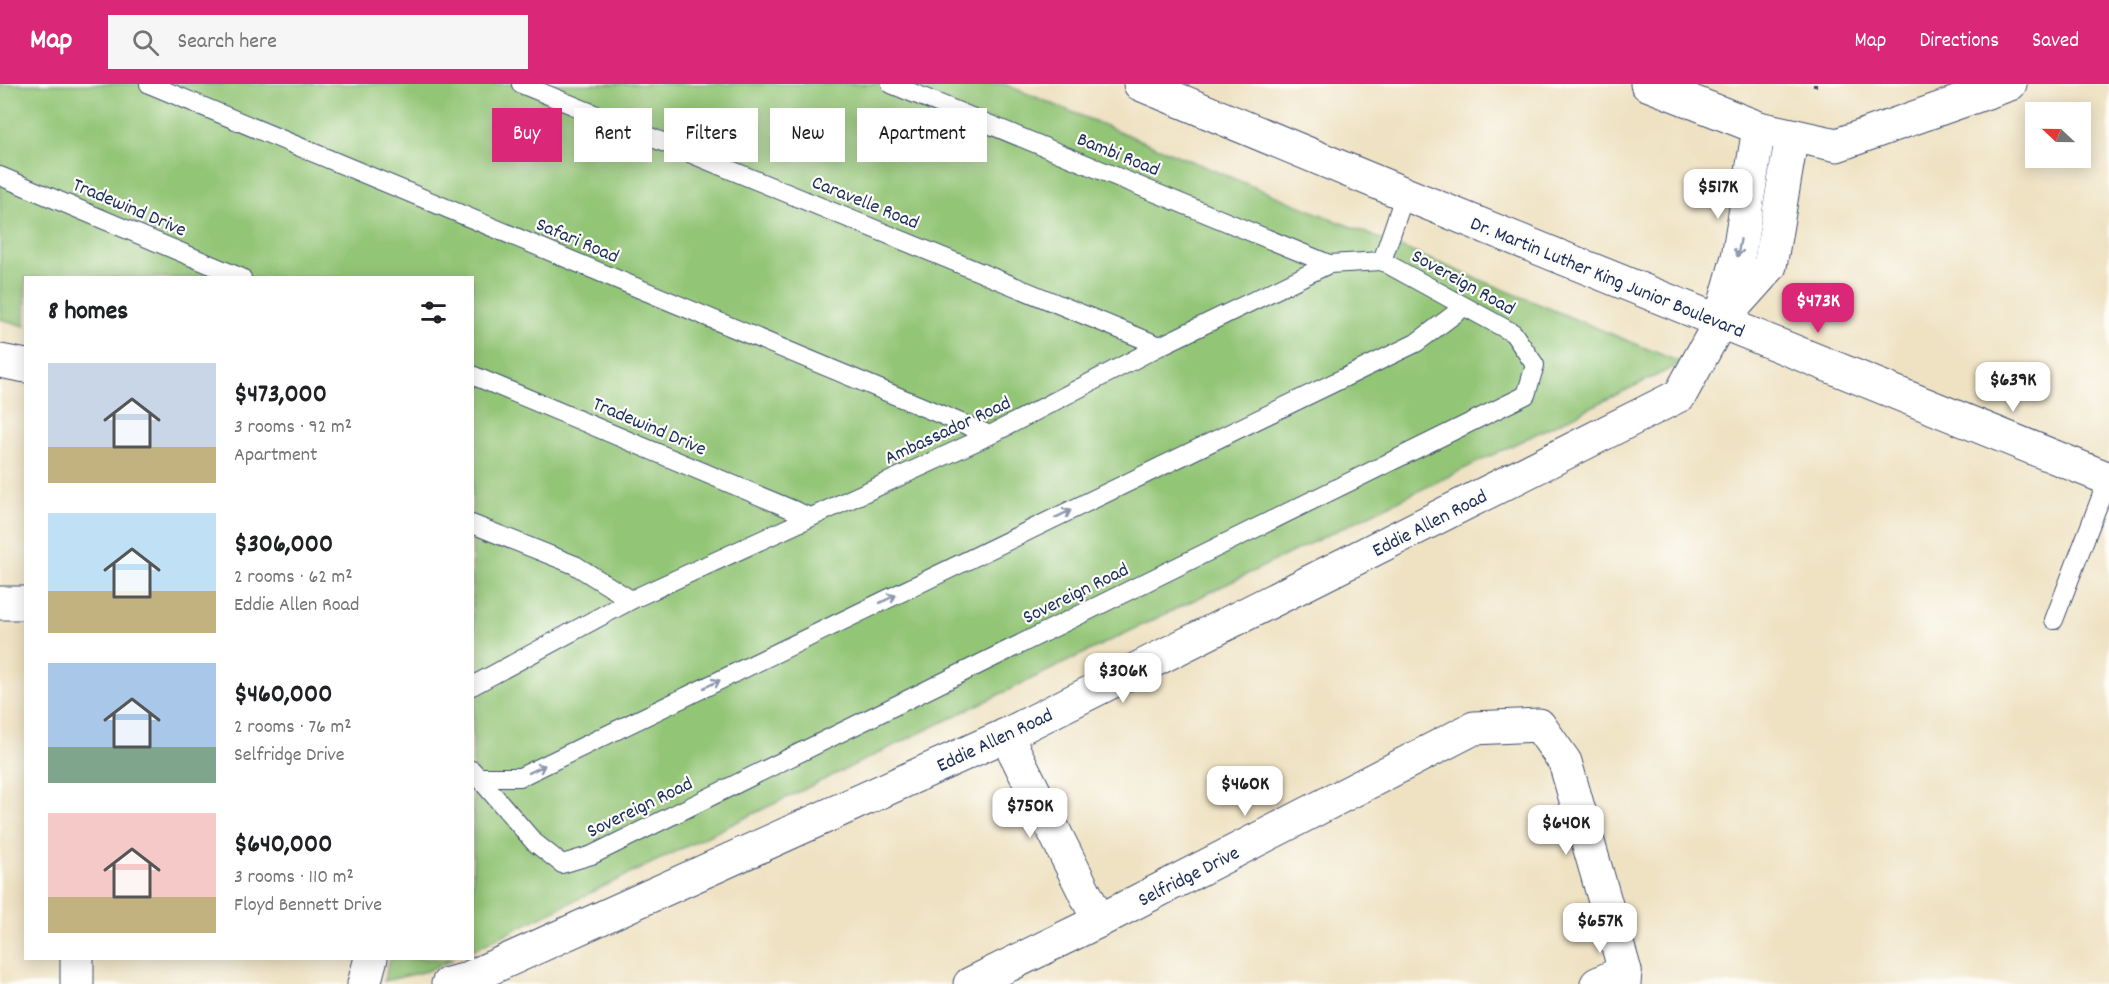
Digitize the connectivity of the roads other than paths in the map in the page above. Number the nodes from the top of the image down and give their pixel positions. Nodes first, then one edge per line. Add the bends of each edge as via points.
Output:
1 (149, 84) edge
2 (521, 84) edge
3 (891, 84) edge
4 (1140, 84) edge
5 (1647, 84) edge
6 (2010, 84) edge
7 (1759, 128) junction
8 (1792, 135) junction
9 (0, 176) edge
10 (1405, 194) junction
11 (1382, 261) junction
12 (1329, 264) junction
13 (237, 276) edge
14 (1464, 307) junction
15 (1720, 322) junction
16 (1160, 346) junction
17 (0, 362) edge
18 (24, 366) edge
19 (474, 376) edge
20 (990, 435) junction
21 (2109, 479) edge
22 (810, 517) junction
23 (474, 525) edge
24 (631, 600) junction
25 (0, 603) edge
26 (24, 603) edge
27 (2054, 620) dead end
28 (474, 685) edge
29 (1006, 735) junction
30 (476, 773) edge
31 (1099, 921) junction
32 (77, 960) edge
33 (370, 960) edge
34 (1616, 980) edge
35 (77, 984) edge
36 (364, 984) edge
37 (448, 984) edge
38 (970, 984) edge

1 - 20 lane, Safari Road
2 - 16 lane, Caravelle Road
3 - 12 lane, Bambi Road
4 - 10 street, Dr. Martin Luther King Junior Boulevard
5 - 7 street
6 - 8 street via 1837,145
7 - 8 street
7 -> 15 street via 1738,256
8 - 15 street via 1770,266
9 - 13 lane, Tradewind Drive
10 - 11 lane
10 - 15 street, Dr. Martin Luther King Junior Boulevard
11 - 12 lane, Ambassador Road
11 - 14 lane, Sovereign Road
12 - 16 lane, Ambassador Road
30 -> 14 lane via 520,777 1416,343
14 - 30 lane, Sovereign Road via 1513,333 1519,341 1535,365 1526,396 592,855 562,864 534,842
15 - 21 street, Dr. Martin Luther King Junior Boulevard
15 - 29 street, Eddie Allen Road via 1680,395
16 - 20 lane, Ambassador Road
17 - 18 street
19 - 22 lane, Tradewind Drive
20 - 22 lane, Ambassador Road
21 - 27 lane
22 - 24 lane, Ambassador Road
23 - 24 lane via 575,566
24 - 28 lane, Ambassador Road
25 - 26 street
29 - 31 street
29 - 37 street, Eddie Allen Road
31 - 34 street, Selfridge Drive via 1474,728 1539,725 1565,762
31 - 38 street, Selfridge Drive
32 - 35 street
33 - 36 street

